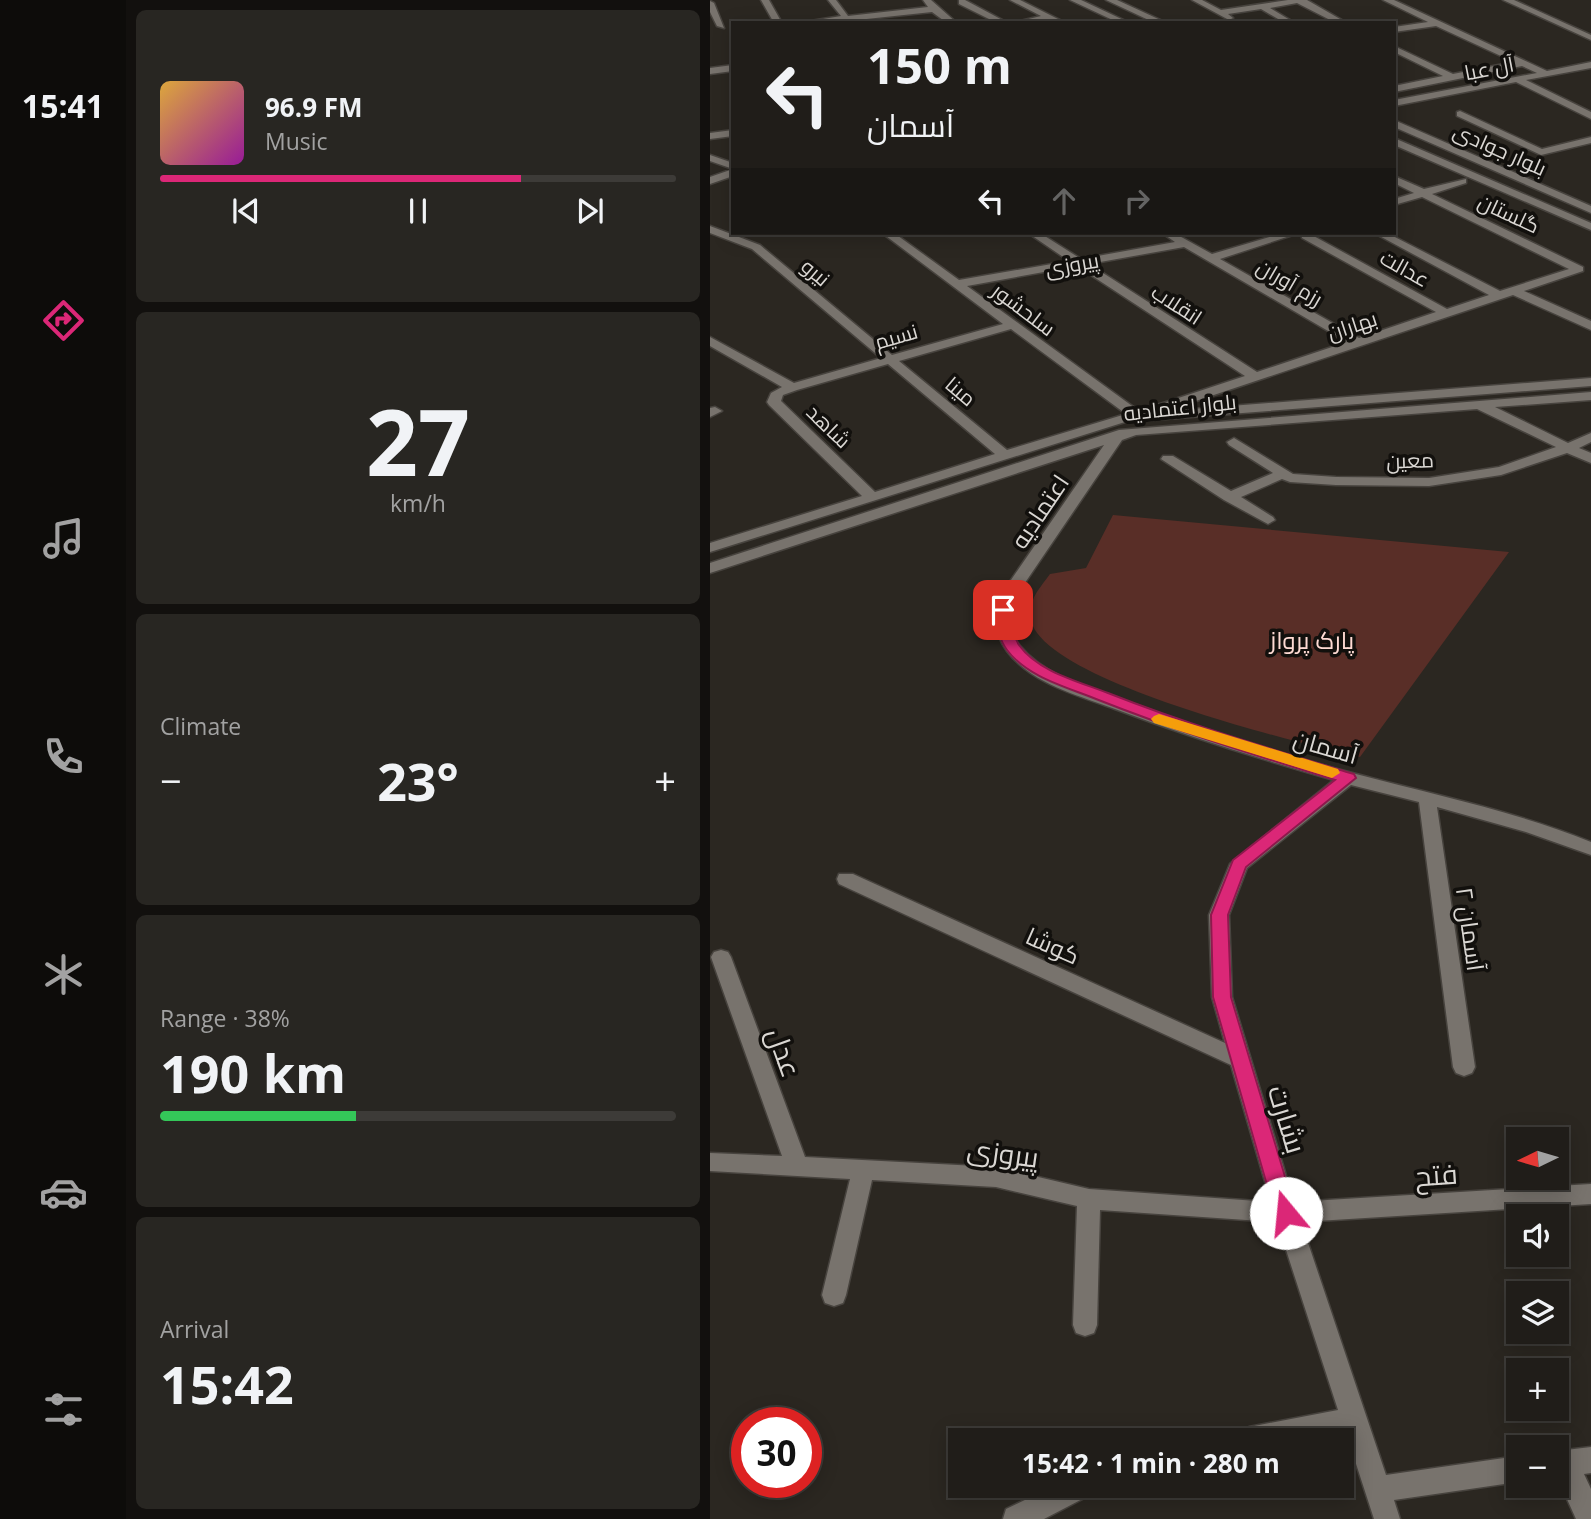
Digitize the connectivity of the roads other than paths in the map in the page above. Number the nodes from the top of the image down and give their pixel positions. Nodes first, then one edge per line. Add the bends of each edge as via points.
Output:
1 (765, 0) edge
2 (832, 0) edge
3 (927, 0) edge
4 (1014, 0) edge
5 (1074, 0) edge
6 (1110, 0) edge
7 (1196, 0) edge
8 (1301, 0) edge
9 (1387, 0) edge
10 (1507, 0) edge
11 (1526, 0) edge
12 (963, 2) edge
13 (1278, 2) edge
14 (710, 4) edge
15 (1262, 7) junction
16 (934, 9) junction
17 (1221, 13) junction
18 (1049, 17) junction
19 (846, 18) junction
20 (777, 21) edge
21 (824, 21) edge
22 (950, 21) edge
23 (1001, 21) edge
24 (1027, 21) edge
25 (1058, 21) edge
26 (1121, 21) edge
27 (1158, 21) edge
28 (1235, 21) edge
29 (1287, 21) edge
30 (1339, 21) edge
31 (1436, 23) junction
32 (710, 26) edge
33 (721, 26) junction
34 (731, 26) edge
35 (1396, 30) edge
36 (1590, 30) edge
37 (1590, 38) edge
38 (1396, 50) edge
39 (1523, 64) junction
40 (1590, 65) edge
41 (731, 68) edge
42 (710, 71) edge
43 (1547, 74) junction
44 (1452, 78) junction
45 (1518, 80) junction
46 (1475, 88) junction
47 (1396, 89) edge
48 (1396, 103) edge
49 (1460, 114) dead end
50 (1590, 116) edge
51 (1396, 124) edge
52 (731, 133) edge
53 (710, 136) edge
54 (1590, 140) edge
55 (1396, 142) edge
56 (1578, 142) junction
57 (1590, 149) edge
58 (710, 158) edge
59 (1481, 163) junction
60 (731, 165) edge
61 (731, 173) edge
62 (1461, 175) junction
63 (1396, 180) edge
64 (710, 181) edge
65 (1422, 193) junction
66 (1396, 201) edge
67 (1590, 210) edge
68 (1590, 227) edge
69 (710, 229) edge
70 (890, 235) edge
71 (1036, 235) edge
72 (1170, 235) edge
73 (1261, 235) edge
74 (1295, 235) edge
75 (1302, 235) edge
76 (1383, 235) edge
77 (1270, 240) junction
78 (1185, 244) junction
79 (1211, 258) junction
80 (1078, 262) junction
81 (1579, 269) joint
82 (958, 284) junction
83 (1515, 291) junction
84 (1500, 296) junction
85 (1448, 314) junction
86 (1012, 325) junction
87 (1590, 326) edge
88 (710, 341) edge
89 (1358, 344) junction
90 (890, 359) junction
91 (1256, 377) junction
92 (1590, 382) edge
93 (792, 387) junction
94 (1590, 396) edge
95 (1538, 401) junction
96 (1482, 406) junction
97 (1590, 410) edge
98 (1138, 416) junction
99 (1119, 435) junction
100 (1590, 437) edge
101 (1234, 442) dead end
102 (1567, 448) junction
103 (1004, 455) junction
104 (1168, 459) dead end
105 (1590, 459) edge
106 (1282, 474) junction
107 (1229, 497) junction
108 (873, 498) junction
109 (1268, 520) dead end
110 (710, 548) edge
111 (710, 568) edge
112 (1052, 676) joint
113 (1348, 778) junction
114 (1427, 798) junction
115 (1590, 849) edge
116 (846, 879) dead end
117 (721, 957) dead end
118 (1239, 1059) junction
119 (1464, 1067) dead end
120 (710, 1162) edge
121 (797, 1167) junction
122 (863, 1170) junction
123 (1590, 1195) edge
124 (1089, 1199) junction
125 (1286, 1213) junction
126 (834, 1295) dead end
127 (1085, 1325) dead end
128 (1355, 1419) junction
129 (1310, 1428) edge
130 (1571, 1462) edge
131 (1506, 1471) edge
132 (1378, 1489) junction
133 (1066, 1498) edge
134 (1050, 1511) edge
135 (1016, 1519) edge
136 (1387, 1519) edge
137 (1590, 1519) edge

1 - 20 street
2 - 19 street
3 - 16 street
4 - 18 street
5 - 26 street
6 - 27 street
7 - 17 street
8 - 13 street
8 - 30 street
9 - 31 street
10 - 37 street
11 - 36 street
12 - 23 street
13 - 15 street
14 - 33 street
15 - 17 street
15 - 29 street
16 - 19 street
16 - 22 street
17 - 28 street
18 - 24 street
18 - 25 street
19 - 21 street
31 - 35 street
31 - 39 street
32 - 33 street
33 - 34 street
38 - 44 street
39 - 43 street
39 - 44 street
40 - 43 street, آل عبا
41 - 42 street
43 - 45 street, آل عبا
44 - 46 street
44 - 47 street
45 - 46 street, آل عبا
45 - 50 street
46 - 48 street, آل عبا
49 - 56 street via 1541,152
51 - 59 street, بلوار جوادی
52 - 53 street
54 - 56 street
55 - 62 street, بلوار جوادی
56 - 57 street
58 - 60 street
59 - 62 street
59 - 67 street, بلوار جوادی
61 - 64 street
62 - 65 street
62 - 68 street, بلوار جوادی
63 - 65 street, گلستان
65 - 66 street
65 - 81 street, گلستان
69 - 90 street, نیرو via 756,247
70 - 82 street, سلحشور
71 - 80 street, انقلاب
72 - 78 street, رزم آوران
73 - 77 street
74 - 77 street
75 - 85 street, عدالت
76 - 84 street
77 - 79 street
78 - 79 street, رزم آوران
78 - 80 street, پیروزی
79 - 89 street, رزم آوران
80 - 82 street, پیروزی
80 - 91 street, انقلاب
81 - 83 street, بهاران
82 - 86 street, سلحشور
83 - 84 street, بهاران
83 - 87 street
84 - 85 street, بهاران
85 - 89 street, بهاران
86 - 90 street, نسیم
86 - 98 street, سلحشور
88 - 93 street
89 - 91 street, بهاران
90 - 93 street, نسیم
90 - 103 street, مینا
91 - 98 street, بهاران
92 - 98 street, بلوار اعتمادیه
93 - 108 street, شاهد via 777,393 774,402
94 - 95 street, بلوار اعتمادیه
95 - 96 street, بلوار اعتمادیه
95 - 97 street
96 - 99 street, بلوار اعتمادیه via 1207,424
96 - 102 street
98 - 103 street, بلوار اعتمادیه
99 - 111 street, بلوار اعتمادیه
99 - 112 street, اعتمادیه via 1005,603 1002,622 1009,642 1026,660
100 - 102 street, معین
101 - 106 street, معین
102 - 105 street
102 - 106 street, معین via 1501,471 1429,482 1336,481
103 - 108 street, بلوار اعتمادیه
104 - 107 street
106 - 107 street
107 - 109 street
108 - 110 street, بلوار اعتمادیه
112 - 113 street, آسمان via 1183,728
113 - 114 street, آسمان
113 - 118 street, بشارت via 1239,864 1219,915 1222,997
114 - 115 street, آسمان via 1504,818
114 - 119 street, آسمان ۲
116 - 118 street, کوشا
117 - 121 street, عدل
118 - 125 street, بشارت
120 - 121 street, پیروزی
121 - 122 street, پیروزی
122 - 124 street, پیروزی via 996,1177
122 - 126 street
123 - 125 street, فتح
124 - 125 street, پیروزی
124 - 127 street
125 - 128 street, بشارت
128 - 129 street
128 - 132 street, بشارت
130 - 137 street
131 - 132 street
132 - 136 street, بشارت
133 - 134 street
134 - 135 street

